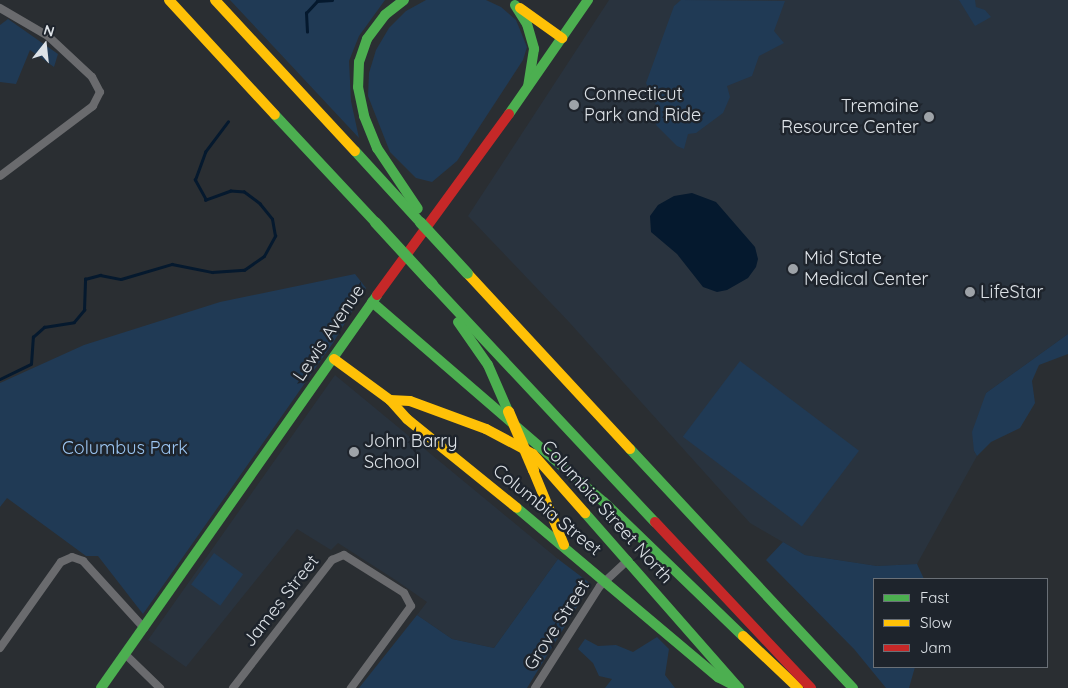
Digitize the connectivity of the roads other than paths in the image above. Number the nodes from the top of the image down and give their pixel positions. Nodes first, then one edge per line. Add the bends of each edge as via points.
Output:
1 (169, 0) edge
2 (214, 0) edge
3 (404, 0) edge
4 (588, 0) edge
5 (511, 3) edge
6 (0, 8) edge
7 (562, 38) junction
8 (528, 86) junction
9 (0, 176) edge
10 (398, 191) junction
11 (434, 288) junction
12 (372, 302) junction
13 (334, 359) junction
14 (390, 400) junction
15 (564, 546) junction
16 (628, 560) junction
17 (605, 579) junction
18 (144, 628) junction
19 (0, 648) edge
20 (125, 654) junction
21 (101, 688) edge
22 (160, 688) edge
23 (233, 688) edge
24 (351, 688) edge
25 (534, 688) edge
26 (738, 688) edge
27 (798, 688) edge
28 (811, 688) edge
29 (853, 688) edge

1 - 11 main road, bridge
2 - 10 main road
3 - 10 main road via 385,15 370,34 362,52 358,76 361,105 368,127
4 - 7 main road, Lewis Avenue
5 - 7 main road
5 - 8 main road via 527,24 534,49
6 - 9 street via 48,36 92,76 100,92 93,106
7 - 8 main road, Lewis Avenue
8 - 12 main road, Lewis Avenue
10 - 29 main road, bridge via 417,207 420,222
11 - 15 main road, bridge via 481,353
11 - 28 main road
12 - 13 main road, Lewis Avenue
12 - 27 main road via 597,495
13 - 14 main road, Columbia Street
13 - 18 main road, Lewis Avenue
14 - 15 main road, Columbia Street via 408,420
14 - 16 main road, Columbia Street North via 410,401 523,447 543,464
15 - 17 main road, Columbia Street
16 - 17 street, Grove Street
16 - 26 main road, Columbia Street North
17 - 25 street, Grove Street
17 - 26 main road, Columbia Street via 721,679
18 - 19 street via 84,561 72,557 60,562
18 - 20 main road, Lewis Avenue
20 - 21 main road, Lewis Avenue
20 - 22 street
23 - 24 street, James Street via 338,556 350,557 410,600 408,613

